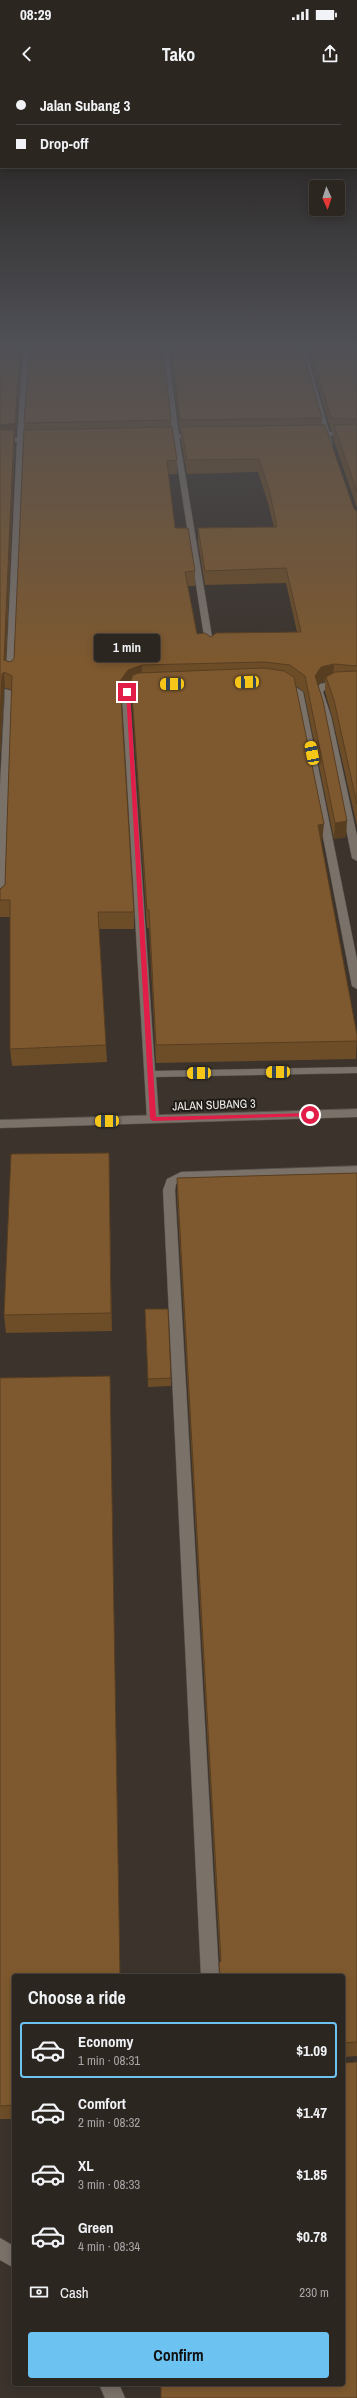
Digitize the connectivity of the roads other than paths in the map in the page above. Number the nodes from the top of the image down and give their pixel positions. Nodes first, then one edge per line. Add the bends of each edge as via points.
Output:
1 (20, 448) edge
2 (178, 448) edge
3 (210, 649) edge
4 (10, 674) edge
5 (275, 682) edge
6 (357, 683) edge
7 (157, 684) edge
8 (8, 691) edge
9 (357, 858) edge
10 (0, 902) edge
11 (357, 986) edge
12 (357, 1070) edge
13 (152, 1074) junction
14 (357, 1113) edge
15 (153, 1119) junction
16 (0, 1124) edge
17 (357, 1170) edge
18 (210, 1974) edge
19 (0, 2248) edge
20 (12, 2257) edge
21 (110, 2386) edge
22 (115, 2398) edge

1 - 4 street
2 - 3 street
5 - 11 street via 286,684 299,692
6 - 9 street via 333,683 322,686 320,692
7 - 13 street via 132,687 126,697
8 - 10 street
12 - 13 street
13 - 15 street
14 - 15 street, JALAN SUBANG 3
15 - 16 street, JALAN SUBANG 3
17 - 18 street via 180,1176 171,1182 169,1190
19 - 20 street
21 - 22 street

